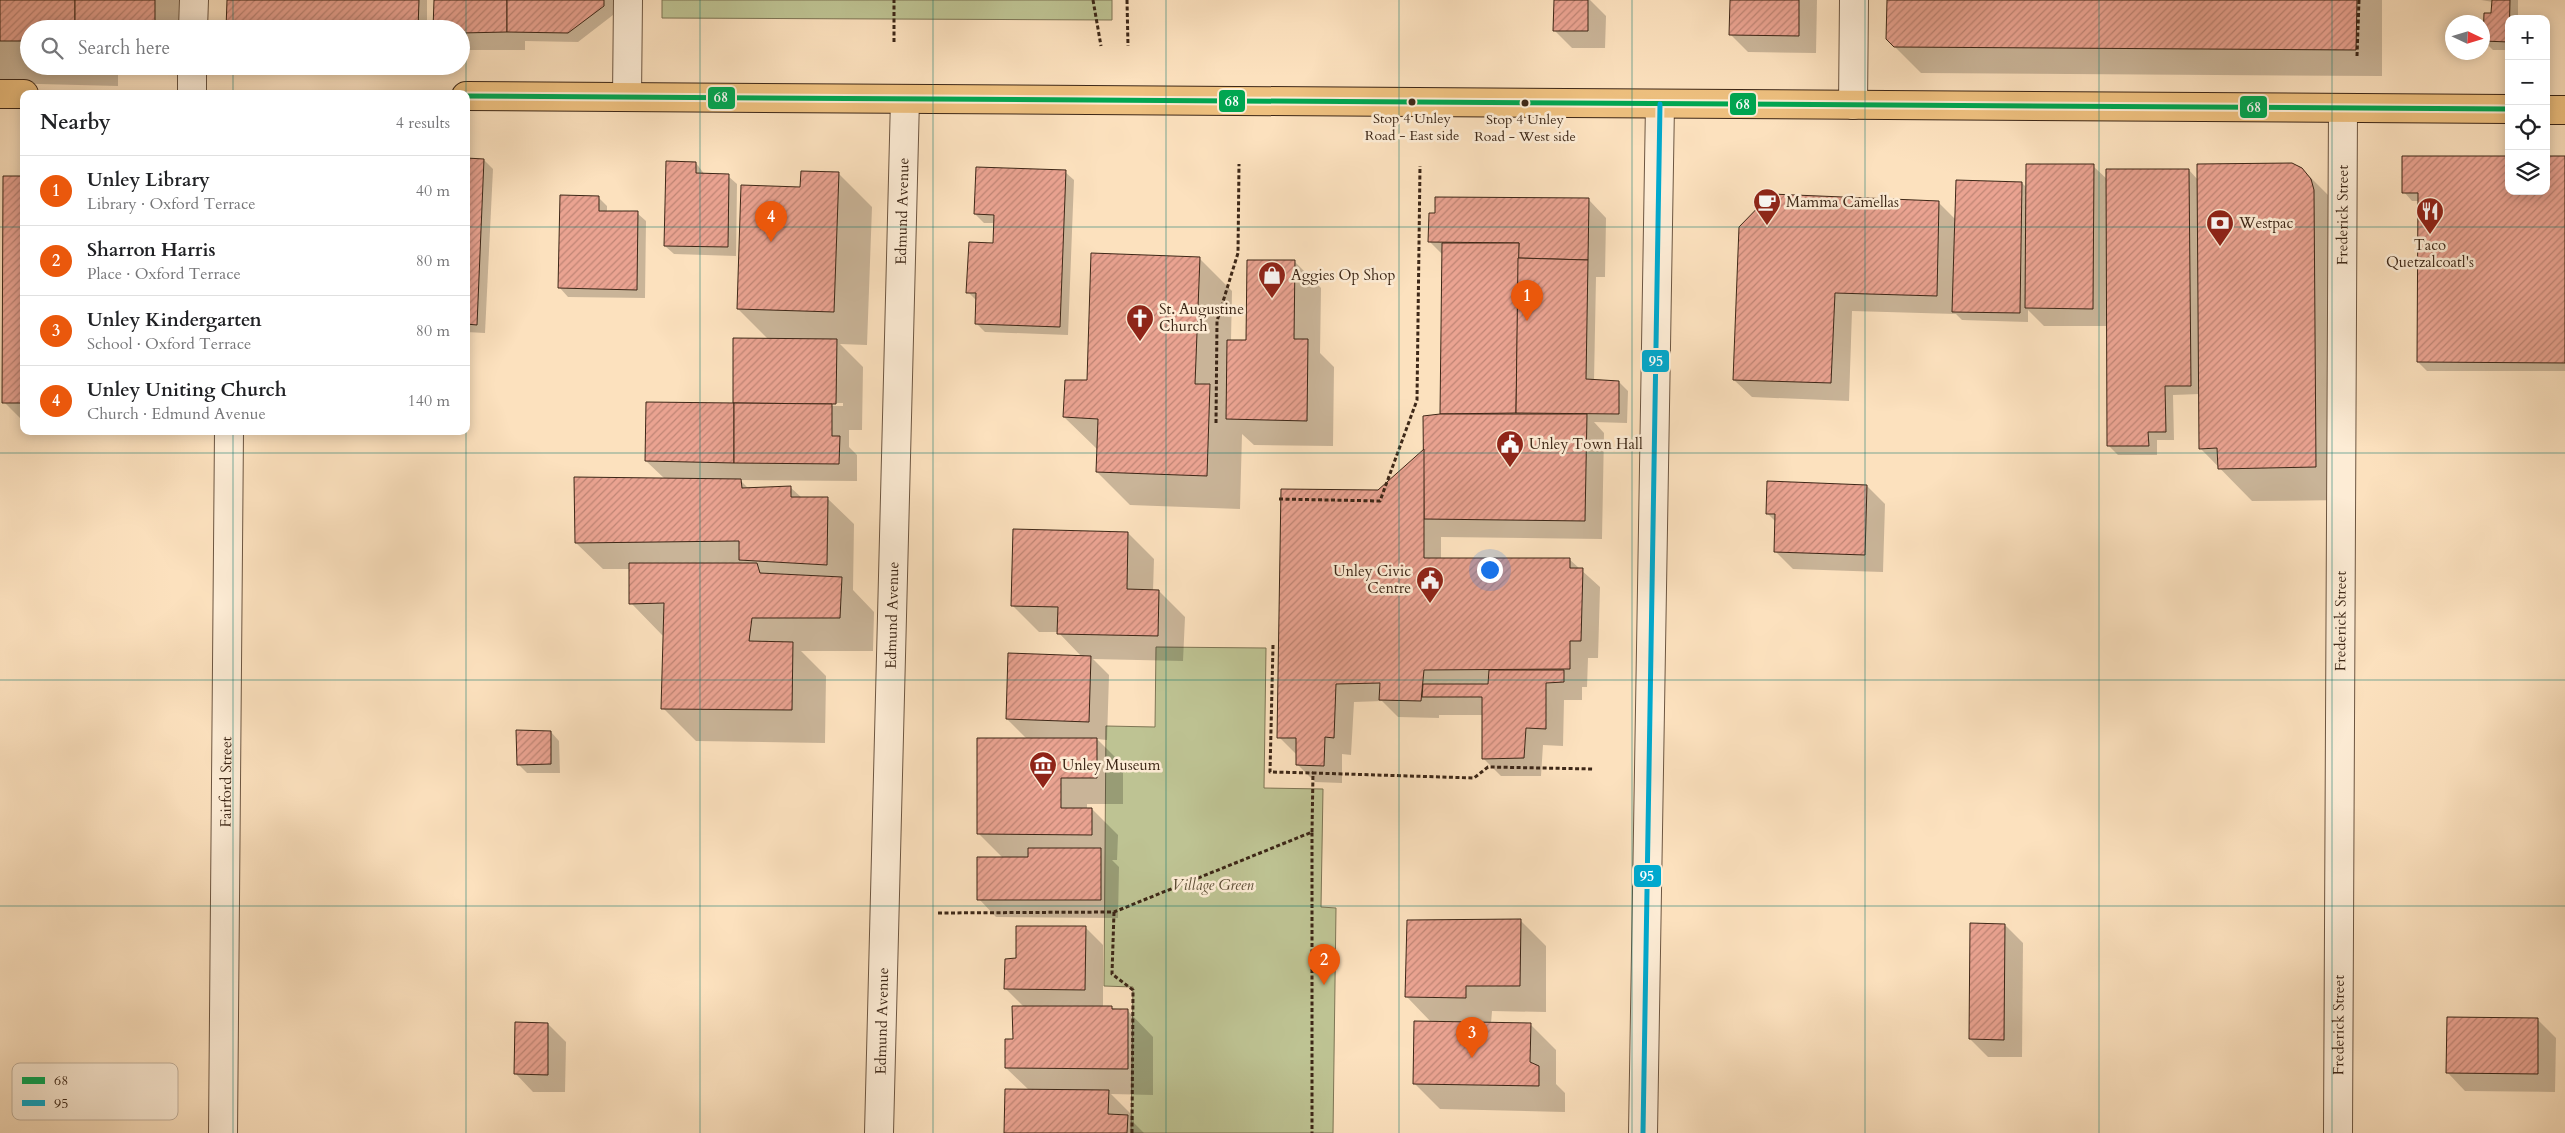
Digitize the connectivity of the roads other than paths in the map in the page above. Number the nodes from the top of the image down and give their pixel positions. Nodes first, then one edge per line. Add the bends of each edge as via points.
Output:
1 (194, 0) edge
2 (628, 0) edge
3 (1854, 0) edge
4 (193, 20) edge
5 (192, 75) edge
6 (192, 90) edge
7 (0, 94) edge
8 (20, 94) edge
9 (470, 96) edge
10 (627, 97) junction
11 (905, 99) junction
12 (1660, 104) junction
13 (1853, 105) junction
14 (2343, 108) junction
15 (2505, 109) edge
16 (2550, 110) edge
17 (2565, 110) edge
18 (230, 435) edge
19 (223, 1133) edge
20 (879, 1133) edge
21 (1643, 1133) edge
22 (2338, 1133) edge

1 - 4 street
2 - 10 street
3 - 13 street
5 - 6 street
7 - 8 main road
9 - 10 main road
10 - 11 main road
11 - 12 main road
11 - 20 street, Edmund Avenue
12 - 13 main road
12 - 21 street
13 - 14 main road
14 - 15 main road
14 - 22 street, Frederick Street
16 - 17 main road
18 - 19 street, Fairford Street

